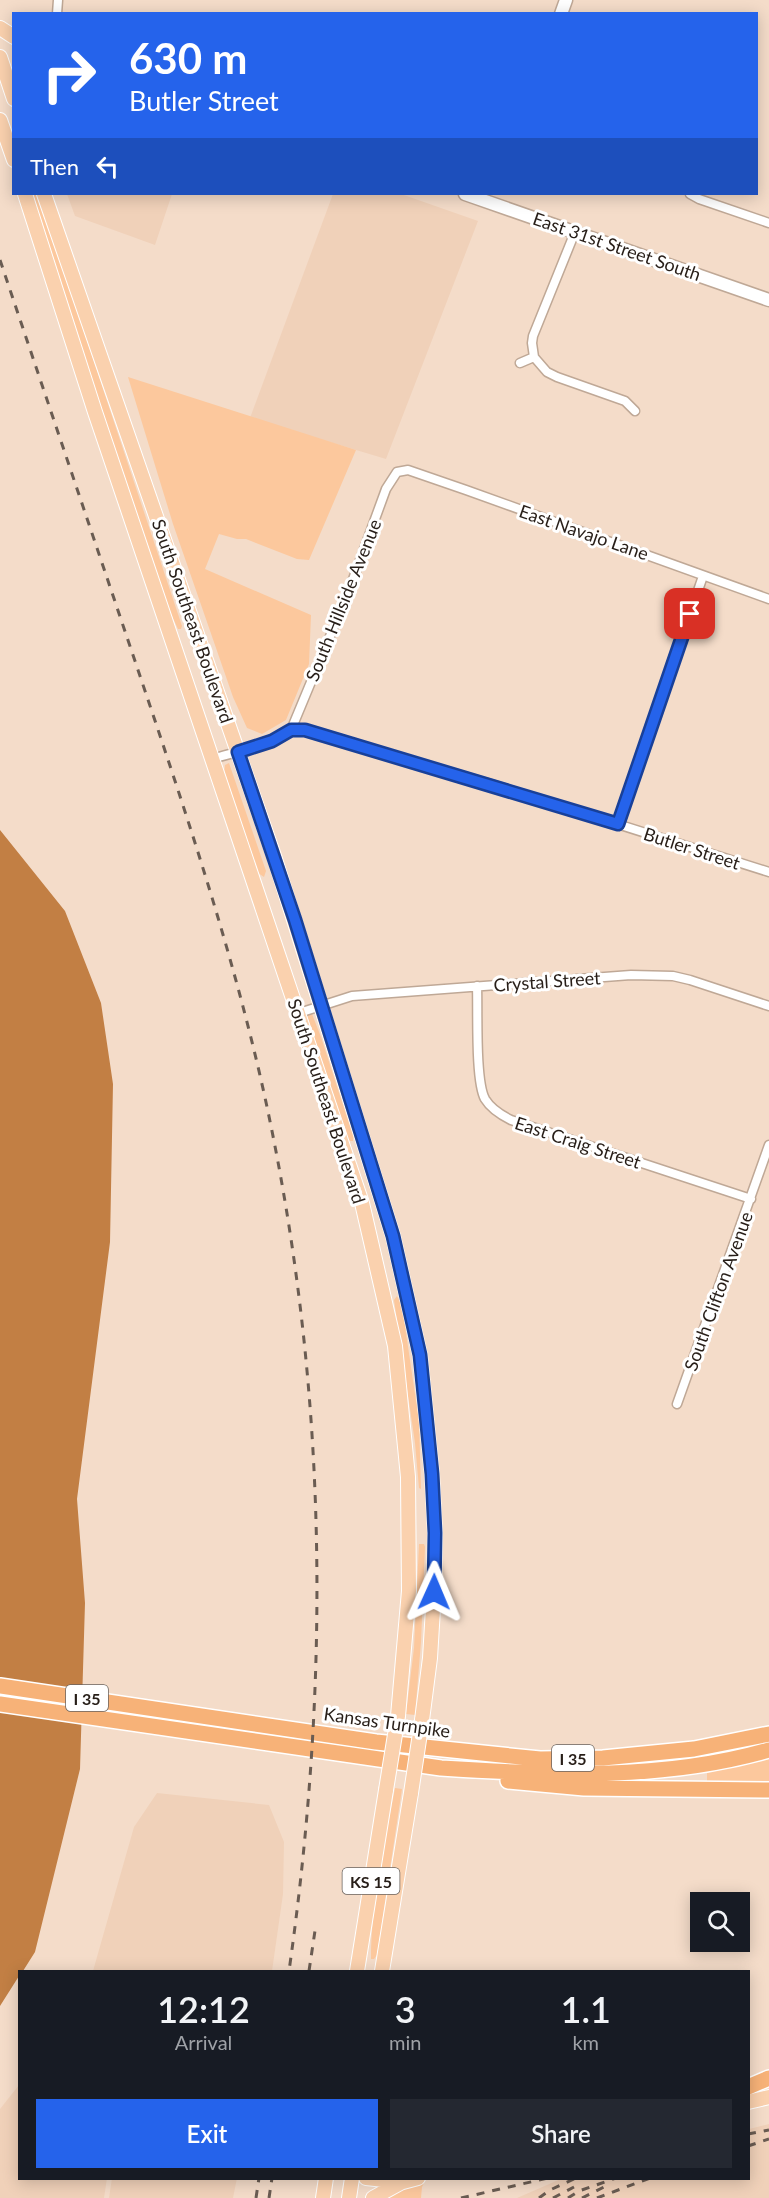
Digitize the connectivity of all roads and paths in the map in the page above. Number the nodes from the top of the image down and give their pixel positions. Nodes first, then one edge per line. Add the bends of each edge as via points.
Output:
1 (5, 69) edge
2 (12, 92) edge
3 (0, 120) edge
4 (12, 154) edge
5 (25, 195) edge
6 (44, 195) edge
7 (473, 195) edge
8 (692, 195) edge
9 (496, 198) edge
10 (769, 223) edge
11 (575, 232) junction
12 (769, 300) edge
13 (534, 357) junction
14 (520, 363) dead end
15 (635, 411) dead end
16 (397, 472) joint
17 (703, 576) junction
18 (769, 599) edge
19 (291, 730) junction
20 (238, 752) junction
21 (212, 759) junction
22 (618, 824) junction
23 (769, 872) edge
24 (477, 986) junction
25 (321, 1004) junction
26 (769, 1006) edge
27 (299, 1013) junction
28 (769, 1145) edge
29 (751, 1199) junction
30 (677, 1404) dead end
31 (0, 1686) edge
32 (0, 1704) edge
33 (769, 1724) edge
34 (769, 1734) edge
35 (769, 1750) edge
36 (603, 1758) junction
37 (441, 1768) junction
38 (769, 1790) edge
39 (357, 1970) edge
40 (382, 1970) edge
41 (769, 2078) edge
42 (750, 2086) edge
43 (769, 2097) edge
44 (750, 2102) edge
45 (326, 2180) edge
46 (352, 2180) edge
47 (384, 2180) edge
48 (410, 2180) edge
49 (403, 2182) junction
50 (323, 2198) edge
51 (349, 2198) edge
52 (373, 2198) edge

1 - 2 main road
3 - 4 main road
5 - 21 main road, South Southeast Boulevard / KS 15
6 - 20 main road, South Southeast Boulevard / KS 15
7 - 9 street, East 31st Street South
8 - 10 street
9 - 11 street, East 31st Street South
11 - 12 street, East 31st Street South
11 - 13 street via 533,336
13 - 14 street
13 - 15 street via 547,372 625,401
16 - 17 street, East Navajo Lane via 413,472
16 - 19 street, South Hillside Avenue via 386,489
17 - 18 street, East Navajo Lane
17 - 22 street
19 - 20 street
19 - 22 street, Butler Street via 305,730
20 - 21 street
20 - 25 main road, South Southeast Boulevard / KS 15
21 - 27 main road, South Southeast Boulevard / KS 15
22 - 23 street, Butler Street
24 - 25 street, Crystal Street via 351,996
24 - 26 street, Crystal Street via 661,975 690,980
24 - 29 street, East Craig Street via 482,1092 500,1114
25 - 27 street, Crystal Street
25 - 40 main road, South Southeast Boulevard / KS 15, bridge via 393,1236 420,1355 432,1474 435,1533 430,1647
27 - 39 main road, South Southeast Boulevard / KS 15, bridge via 362,1203 395,1346 408,1477 409,1591 398,1716
28 - 29 street, South Clifton Avenue
29 - 30 street, South Clifton Avenue
31 - 36 highway, Kansas Turnpike / I 35 via 376,1742 540,1759
32 - 37 highway, I 35
33 - 36 highway
34 - 36 highway, Kansas Turnpike / I 35 via 694,1749
35 - 37 highway, I 35 via 704,1764 576,1776
37 - 38 highway via 486,1778 584,1788
41 - 42 highway
43 - 44 main road
45 - 50 main road
46 - 51 main road
47 - 49 main road
48 - 49 main road
49 - 52 main road

